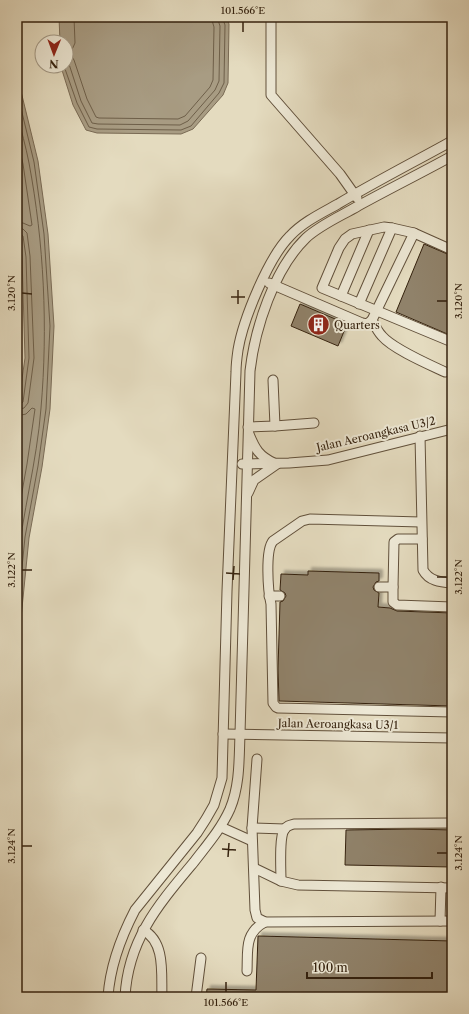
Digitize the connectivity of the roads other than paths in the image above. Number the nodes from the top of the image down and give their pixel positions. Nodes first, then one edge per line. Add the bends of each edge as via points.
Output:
1 (271, 17) edge
2 (452, 141) edge
3 (452, 156) edge
4 (354, 194) junction
5 (361, 205) junction
6 (392, 228) junction
7 (369, 230) junction
8 (414, 233) junction
9 (452, 250) edge
10 (262, 280) junction
11 (274, 285) junction
12 (322, 288) junction
13 (341, 296) junction
14 (315, 302) junction
15 (359, 304) junction
16 (376, 312) junction
17 (372, 320) junction
18 (452, 342) edge
19 (445, 372) dead end
20 (273, 380) dead end
21 (314, 423) dead end
22 (275, 426) junction
23 (248, 429) junction
24 (452, 429) edge
25 (420, 436) junction
26 (232, 463) junction
27 (247, 464) junction
28 (277, 464) junction
29 (246, 497) junction
30 (421, 522) junction
31 (422, 539) junction
32 (452, 583) edge
33 (379, 587) dead end
34 (392, 588) junction
35 (269, 596) junction
36 (280, 596) dead end
37 (452, 607) edge
38 (452, 712) edge
39 (223, 734) junction
40 (240, 734) junction
41 (452, 738) edge
42 (257, 759) dead end
43 (452, 823) edge
44 (221, 827) junction
45 (252, 828) junction
46 (285, 829) junction
47 (252, 841) junction
48 (254, 868) junction
49 (281, 881) junction
50 (441, 888) junction
51 (452, 888) edge
52 (440, 921) junction
53 (264, 922) junction
54 (452, 922) edge
55 (143, 930) junction
56 (201, 958) dead end
57 (247, 971) dead end
58 (108, 997) edge
59 (124, 997) edge
60 (162, 997) edge
61 (196, 997) edge

1 - 4 street via 271,95 340,174
2 - 4 street
3 - 5 street
4 - 5 street
4 - 10 street via 290,236
5 - 11 street via 307,237 291,254
6 - 7 street
6 - 8 street
6 - 15 street
7 - 12 street via 352,234 345,239
7 - 13 street
8 - 9 street
8 - 16 street
10 - 11 street
10 - 26 street via 238,350
11 - 14 street
11 - 23 street via 252,353
12 - 13 street
12 - 14 street
13 - 15 street
14 - 17 street via 362,323 367,324
15 - 16 street
16 - 17 street
16 - 18 street
17 - 19 street via 388,342
20 - 22 street
21 - 22 street
22 - 23 street
23 - 27 street
23 - 28 street via 254,448 264,458
24 - 25 street, Jalan Aeroangkasa U3/2
25 - 28 street, Jalan Aeroangkasa U3/2 via 328,460
25 - 30 street
26 - 27 street, Jalan Aeroangkasa U3/2
26 - 39 street
27 - 28 street, Jalan Aeroangkasa U3/2
27 - 29 street
28 - 29 street via 254,480
29 - 40 street
30 - 31 street
30 - 35 street via 310,519 302,521 270,544
31 - 32 street via 422,563 426,576
31 - 34 street via 398,539 394,542
33 - 34 street
34 - 37 street via 395,604
35 - 36 street
35 - 38 street via 273,703 276,707
39 - 40 street, Jalan Aeroangkasa U3/1
39 - 58 street via 222,778 214,804 196,833 135,910 113,964
40 - 41 street, Jalan Aeroangkasa U3/1
40 - 44 street via 235,795
42 - 45 street
43 - 46 street via 294,824
44 - 47 street
44 - 55 street via 161,901
45 - 46 street
45 - 47 street
46 - 49 street via 282,838
47 - 48 street
48 - 49 street
48 - 53 street via 255,910 257,918
49 - 50 street via 298,885
50 - 51 street
50 - 52 street
52 - 53 street
52 - 54 street
53 - 57 street via 257,926 248,940
55 - 59 street via 129,964
55 - 60 street via 156,942 160,954
56 - 61 street

